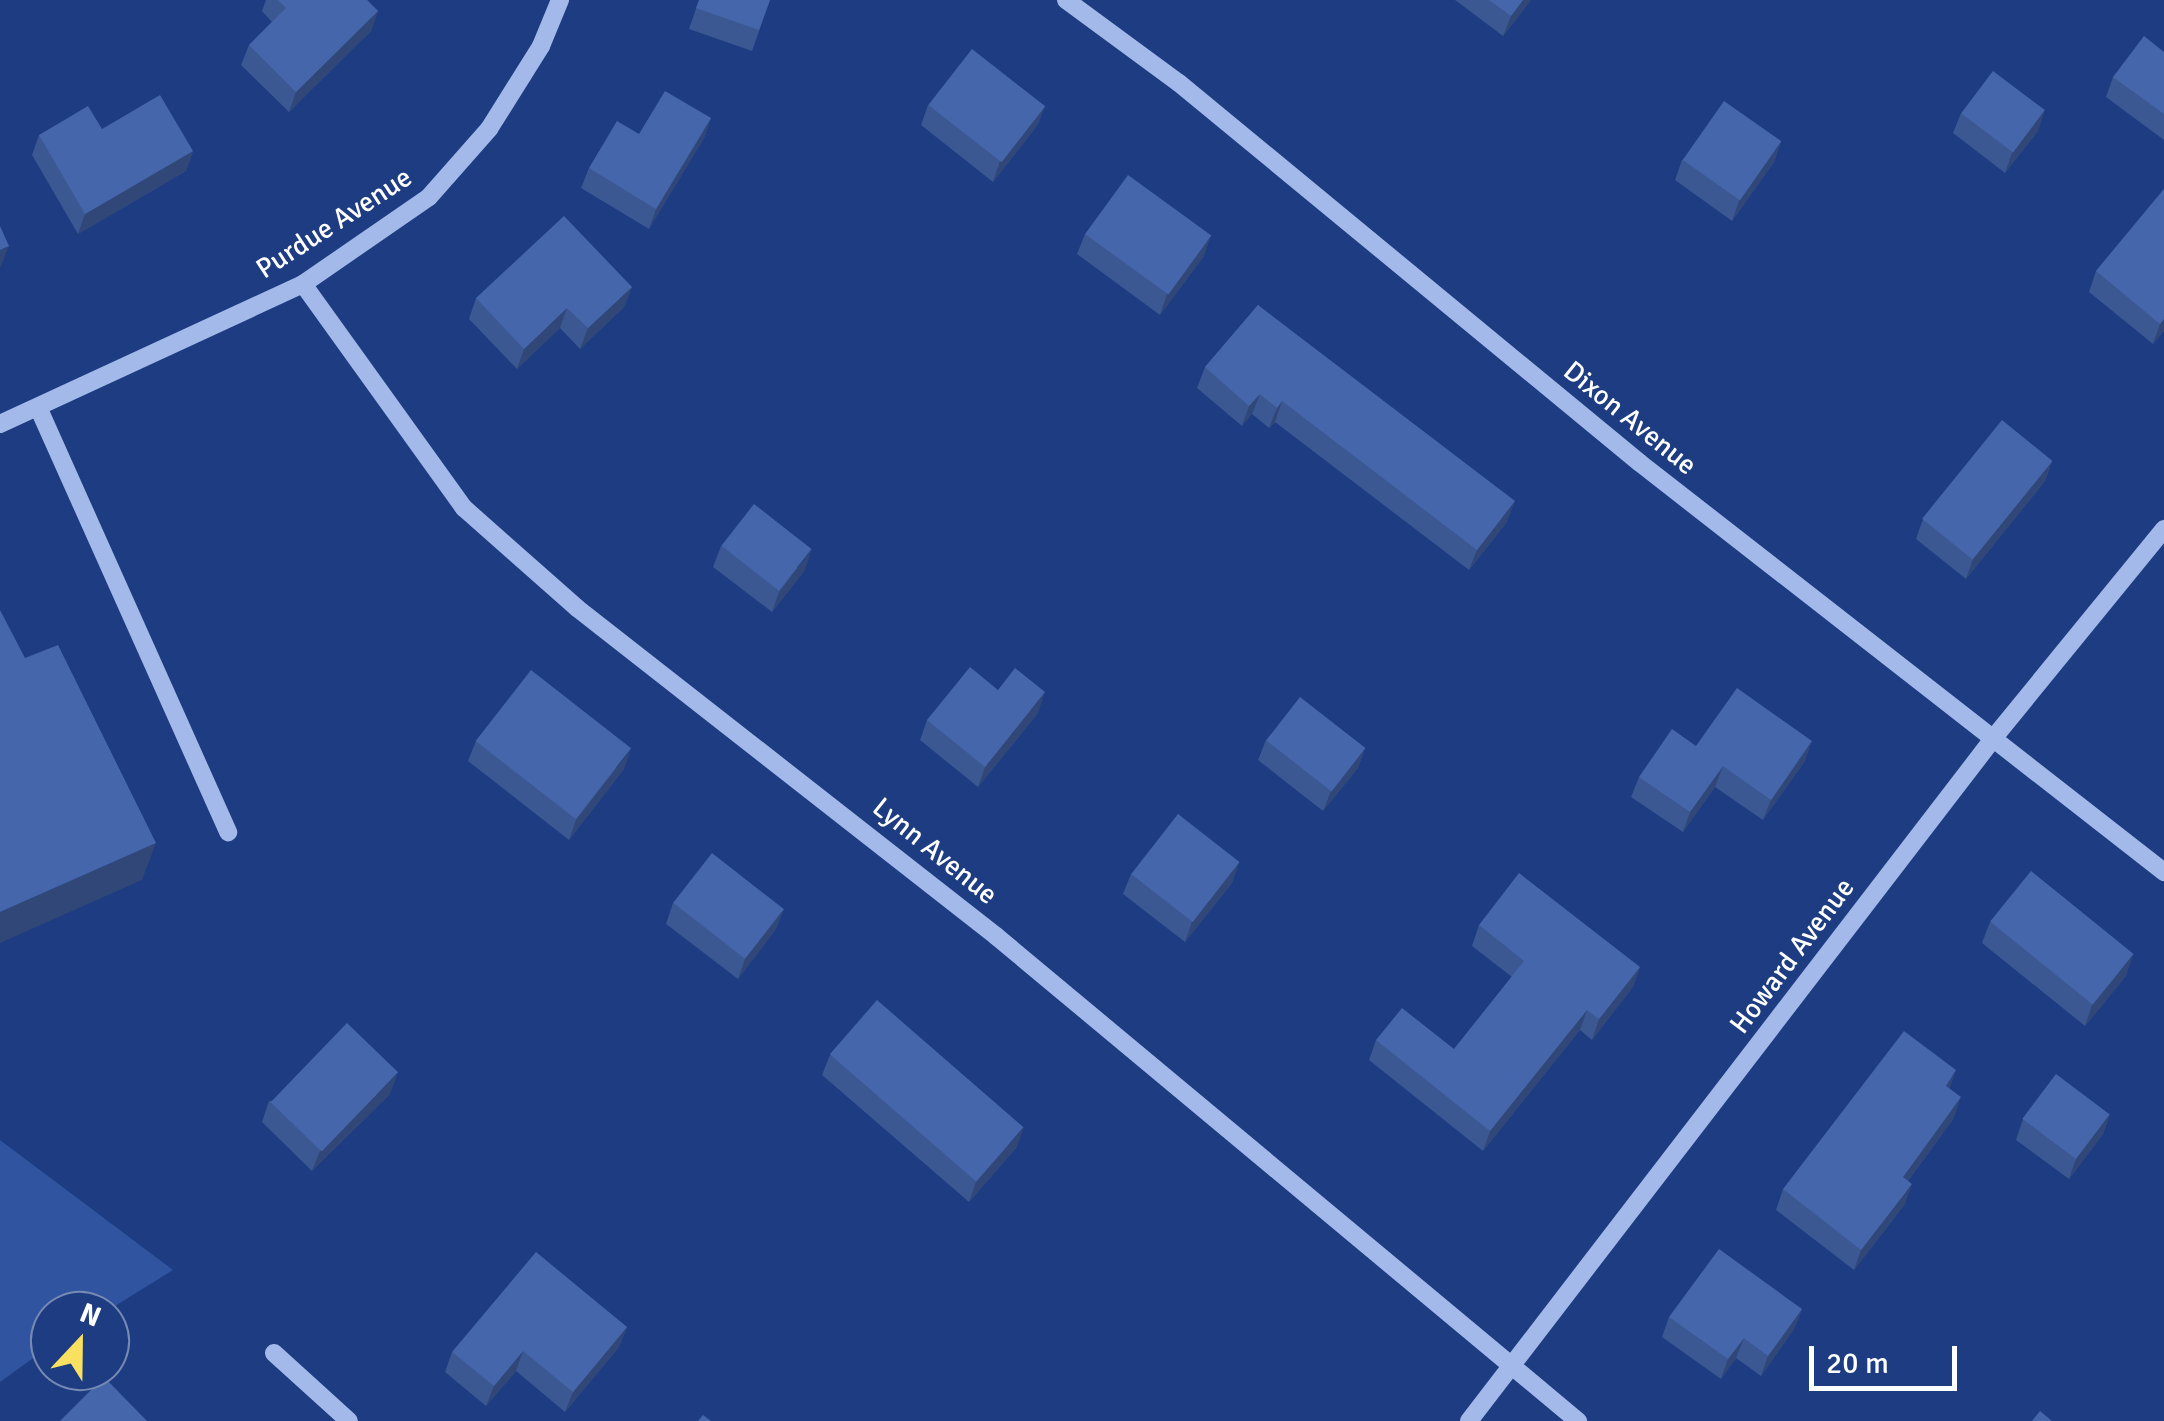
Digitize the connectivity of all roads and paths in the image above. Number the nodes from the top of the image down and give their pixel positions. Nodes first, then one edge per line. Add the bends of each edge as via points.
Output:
1 (560, 0) edge
2 (1066, 0) edge
3 (303, 284) junction
4 (38, 407) junction
5 (0, 424) edge
6 (2164, 529) edge
7 (1996, 735) junction
8 (228, 832) dead end
9 (2164, 872) edge
10 (274, 1353) dead end
11 (1512, 1367) junction
12 (350, 1421) edge
13 (1468, 1421) edge
14 (1578, 1421) edge

1 - 3 street, Purdue Avenue via 541,46 489,129 429,197
2 - 7 street, Dixon Avenue via 1179,83 1640,463
3 - 4 street, Purdue Avenue
3 - 11 street, Lynn Avenue via 464,508 577,608 996,936
4 - 5 street, Purdue Avenue
4 - 8 street
6 - 7 street, Howard Avenue
7 - 9 street, Dixon Avenue
7 - 11 street, Howard Avenue
10 - 12 street
11 - 13 street, Howard Avenue
11 - 14 street, Lynn Avenue

